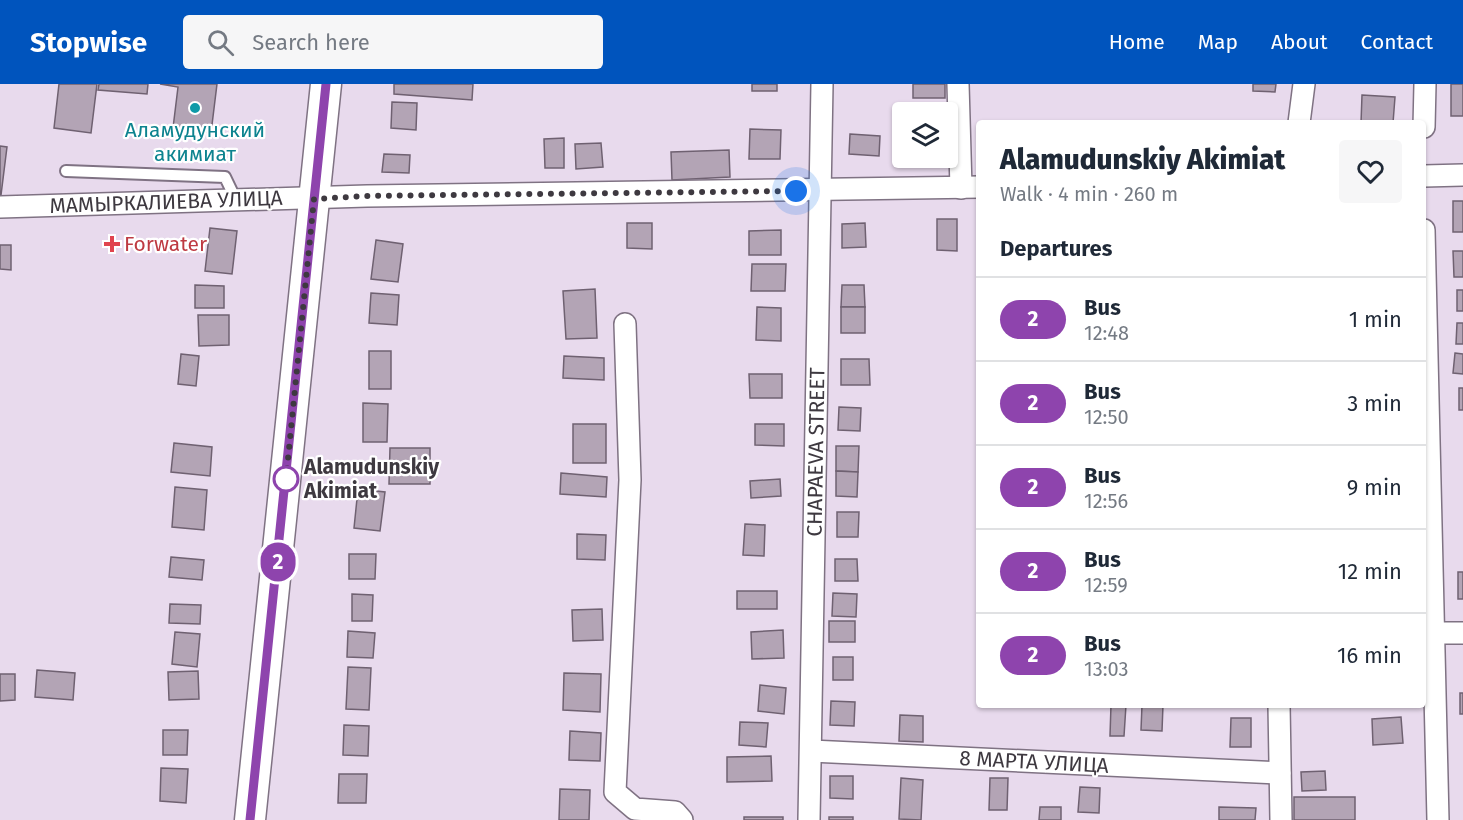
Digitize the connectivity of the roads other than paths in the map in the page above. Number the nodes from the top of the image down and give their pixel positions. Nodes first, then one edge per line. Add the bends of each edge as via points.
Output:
1 (326, 84) edge
2 (822, 84) edge
3 (958, 84) edge
4 (1304, 84) edge
5 (1425, 84) edge
6 (1299, 120) edge
7 (1424, 120) edge
8 (66, 171) dead end
9 (1463, 175) edge
10 (1426, 176) edge
11 (970, 187) edge
12 (820, 191) junction
13 (314, 199) junction
14 (236, 200) junction
15 (0, 207) edge
16 (1426, 311) edge
17 (626, 324) dead end
18 (1434, 633) junction
19 (1463, 633) edge
20 (1279, 708) edge
21 (811, 751) junction
22 (1280, 773) junction
23 (250, 820) edge
24 (682, 820) edge
25 (809, 820) edge
26 (1281, 820) edge
27 (1438, 820) edge

1 - 13 main road
2 - 12 street, CHAPAEVA STREET
3 - 11 street
4 - 6 street
5 - 7 street
8 - 14 lane via 225,177
9 - 10 street
11 - 12 street, МАМЫРКАЛИЕВА УЛИЦА
12 - 13 street, МАМЫРКАЛИЕВА УЛИЦА
12 - 21 street, CHAPAEVA STREET
13 - 14 street, МАМЫРКАЛИЕВА УЛИЦА
13 - 23 main road
14 - 15 street, МАМЫРКАЛИЕВА УЛИЦА
16 - 18 street
17 - 24 street via 630,480 615,792 635,809 675,812
18 - 19 street
18 - 27 street
20 - 22 street
21 - 22 street, 8 МАРТА УЛИЦА
21 - 25 street, CHAPAEVA STREET
22 - 26 street

